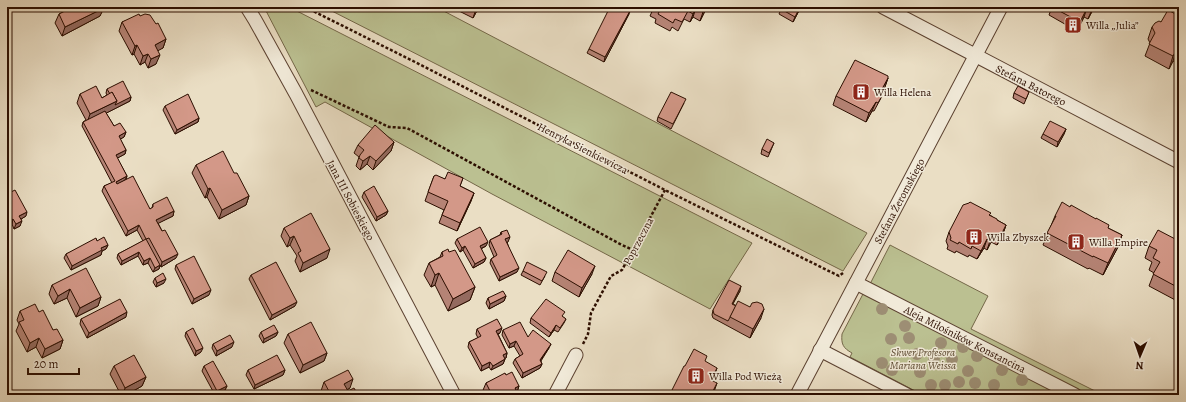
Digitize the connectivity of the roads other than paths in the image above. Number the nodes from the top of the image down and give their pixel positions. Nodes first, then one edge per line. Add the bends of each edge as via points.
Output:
1 (247, 7) edge
2 (883, 7) edge
3 (1000, 7) edge
4 (975, 56) junction
5 (1179, 162) edge
6 (856, 283) junction
7 (820, 350) junction
8 (576, 355) road end
9 (454, 395) edge
10 (555, 395) edge
11 (797, 395) edge
12 (907, 395) edge
13 (1075, 395) edge

1 - 9 street, Jana III Sobieskiego via 296,94
2 - 4 street, Stefana Batorego
3 - 4 street, Stefana Żeromskiego
4 - 5 street, Stefana Batorego
4 - 6 street, Stefana Żeromskiego
6 - 7 street, Stefana Żeromskiego
6 - 13 street, Aleja Miłośników Konstancina
7 - 11 street, Stefana Żeromskiego
7 - 12 street
8 - 10 street

